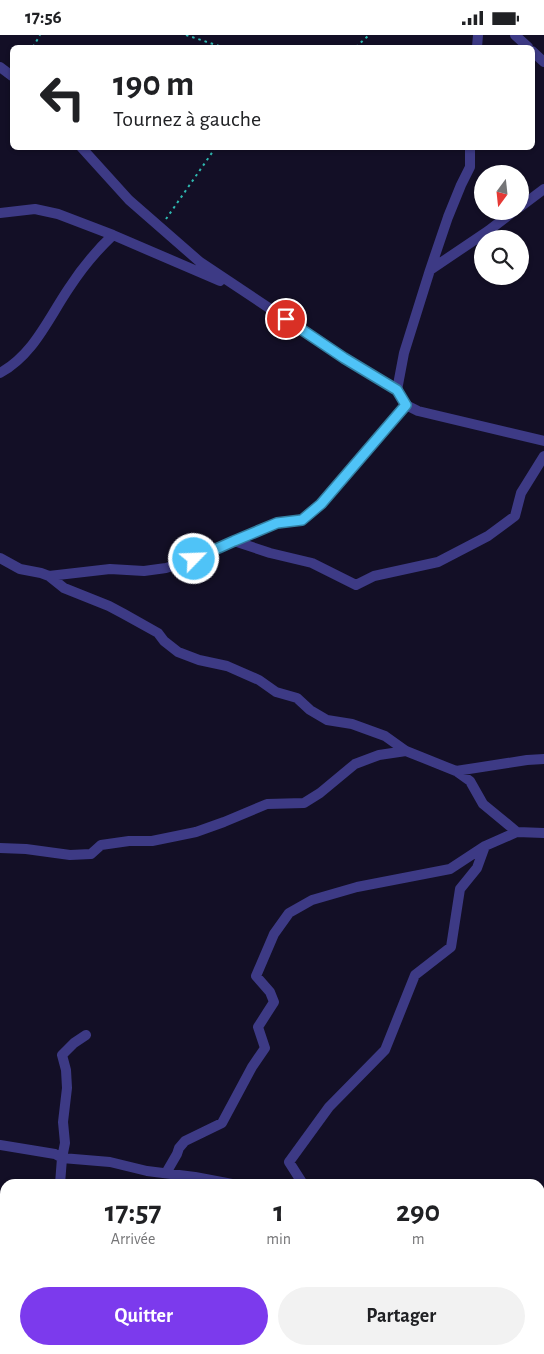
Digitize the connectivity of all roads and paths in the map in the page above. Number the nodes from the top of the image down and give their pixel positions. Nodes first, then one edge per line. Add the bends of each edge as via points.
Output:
1 (186, 35) edge
2 (369, 35) edge
3 (515, 35) edge
4 (216, 45) edge
5 (358, 45) edge
6 (526, 45) edge
7 (84, 150) edge
8 (214, 150) edge
9 (470, 150) edge
10 (544, 189) edge
11 (529, 200) edge
12 (0, 213) edge
13 (502, 220) edge
14 (160, 227) junction
15 (113, 235) junction
16 (430, 270) junction
17 (242, 290) junction
18 (0, 373) edge
19 (397, 390) junction
20 (406, 405) junction
21 (544, 441) edge
22 (544, 456) edge
23 (234, 541) junction
24 (0, 558) edge
25 (49, 576) junction
26 (406, 751) junction
27 (544, 759) edge
28 (456, 771) junction
29 (517, 832) junction
30 (544, 833) edge
31 (485, 846) junction
32 (0, 848) edge
33 (86, 1035) dead end
34 (0, 1145) edge
35 (62, 1158) junction
36 (166, 1173) junction
37 (60, 1179) edge
38 (206, 1179) edge
39 (301, 1179) edge

1 - 4 path
2 - 5 path
3 - 6 street
7 - 14 street via 129,200
8 - 14 path
9 - 16 street via 470,167 454,201
10 - 11 street
12 - 15 street via 35,209 58,214
13 - 16 street
14 - 17 street via 200,262
15 - 17 street
15 - 18 street via 91,256 20,359
16 - 19 street via 404,353
17 - 19 street
19 - 20 street
20 - 21 street via 418,411
20 - 23 street via 321,504 302,520 277,523
22 - 23 street via 521,493 515,516 495,531 438,561 374,576 356,585 312,563
23 - 25 street via 166,568 144,571 110,569
24 - 25 street via 20,569
25 - 26 street via 64,588 143,624 178,652 244,673 276,692 297,697 310,710 327,719 385,735
26 - 28 street
26 - 32 street via 379,755 355,764 304,803 267,803 196,832 152,841 102,845 90,854
27 - 28 street
28 - 29 street via 470,781 483,804
29 - 30 street
29 - 31 street
31 - 36 street via 450,869 357,887 312,900 288,913 274,934 256,976 274,1002 258,1027 265,1048 222,1123 185,1141
31 - 39 street via 476,868 460,889 451,947 415,975 385,1050 329,1107 289,1162
33 - 35 street via 62,1055 67,1088
34 - 35 street
35 - 36 street via 110,1162
35 - 37 street
36 - 38 street

